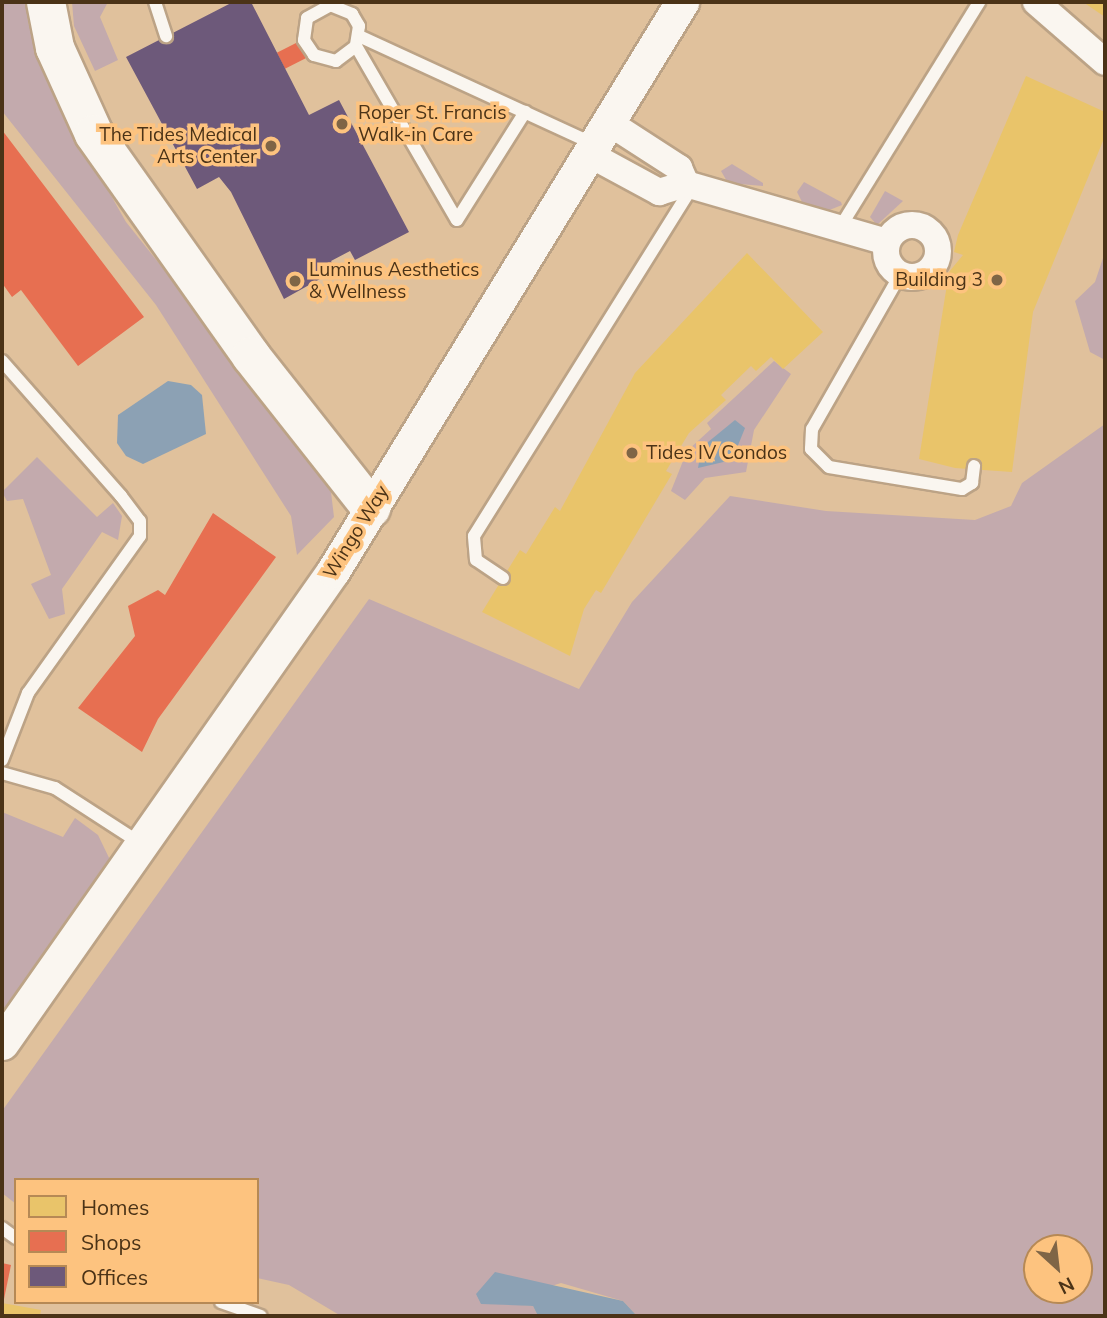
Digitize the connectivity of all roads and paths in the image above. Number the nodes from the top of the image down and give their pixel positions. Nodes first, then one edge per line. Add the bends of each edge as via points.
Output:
1 (46, 2) edge
2 (155, 2) edge
3 (682, 2) edge
4 (979, 2) edge
5 (1036, 2) edge
6 (166, 36) dead end
7 (357, 41) junction
8 (1105, 62) edge
9 (525, 112) junction
10 (597, 140) junction
11 (689, 185) junction
12 (839, 229) junction
13 (887, 242) junction
14 (900, 275) junction
15 (2, 361) edge
16 (974, 467) dead end
17 (371, 508) junction
18 (503, 578) dead end
19 (2, 760) edge
20 (2, 773) edge
21 (140, 843) junction
22 (2, 1043) edge
23 (227, 1304) edge
24 (261, 1316) edge

1 - 17 highway via 55,48 94,134 251,356
2 - 6 lane
3 - 10 street, Wingo Way
4 - 12 lane
5 - 8 street
7 - 7 lane via 342,59 326,61 307,48 303,30 314,11 330,5 352,15
7 - 9 lane
7 - 9 lane via 457,220
9 - 10 lane
10 - 11 street via 679,168
10 - 11 street via 659,192
10 - 17 street, Wingo Way
11 - 12 street
11 - 18 lane via 474,536 475,560
12 - 13 street
13 - 14 street via 887,260
13 - 14 street via 911,225 928,230 937,243 931,270 914,278
14 - 16 lane via 811,429 811,449 829,467 962,489 972,483
15 - 19 lane via 121,496 140,521 140,536 28,694
17 - 21 street, Wingo Way
20 - 21 lane via 55,788
21 - 22 street, Wingo Way
23 - 24 lane

